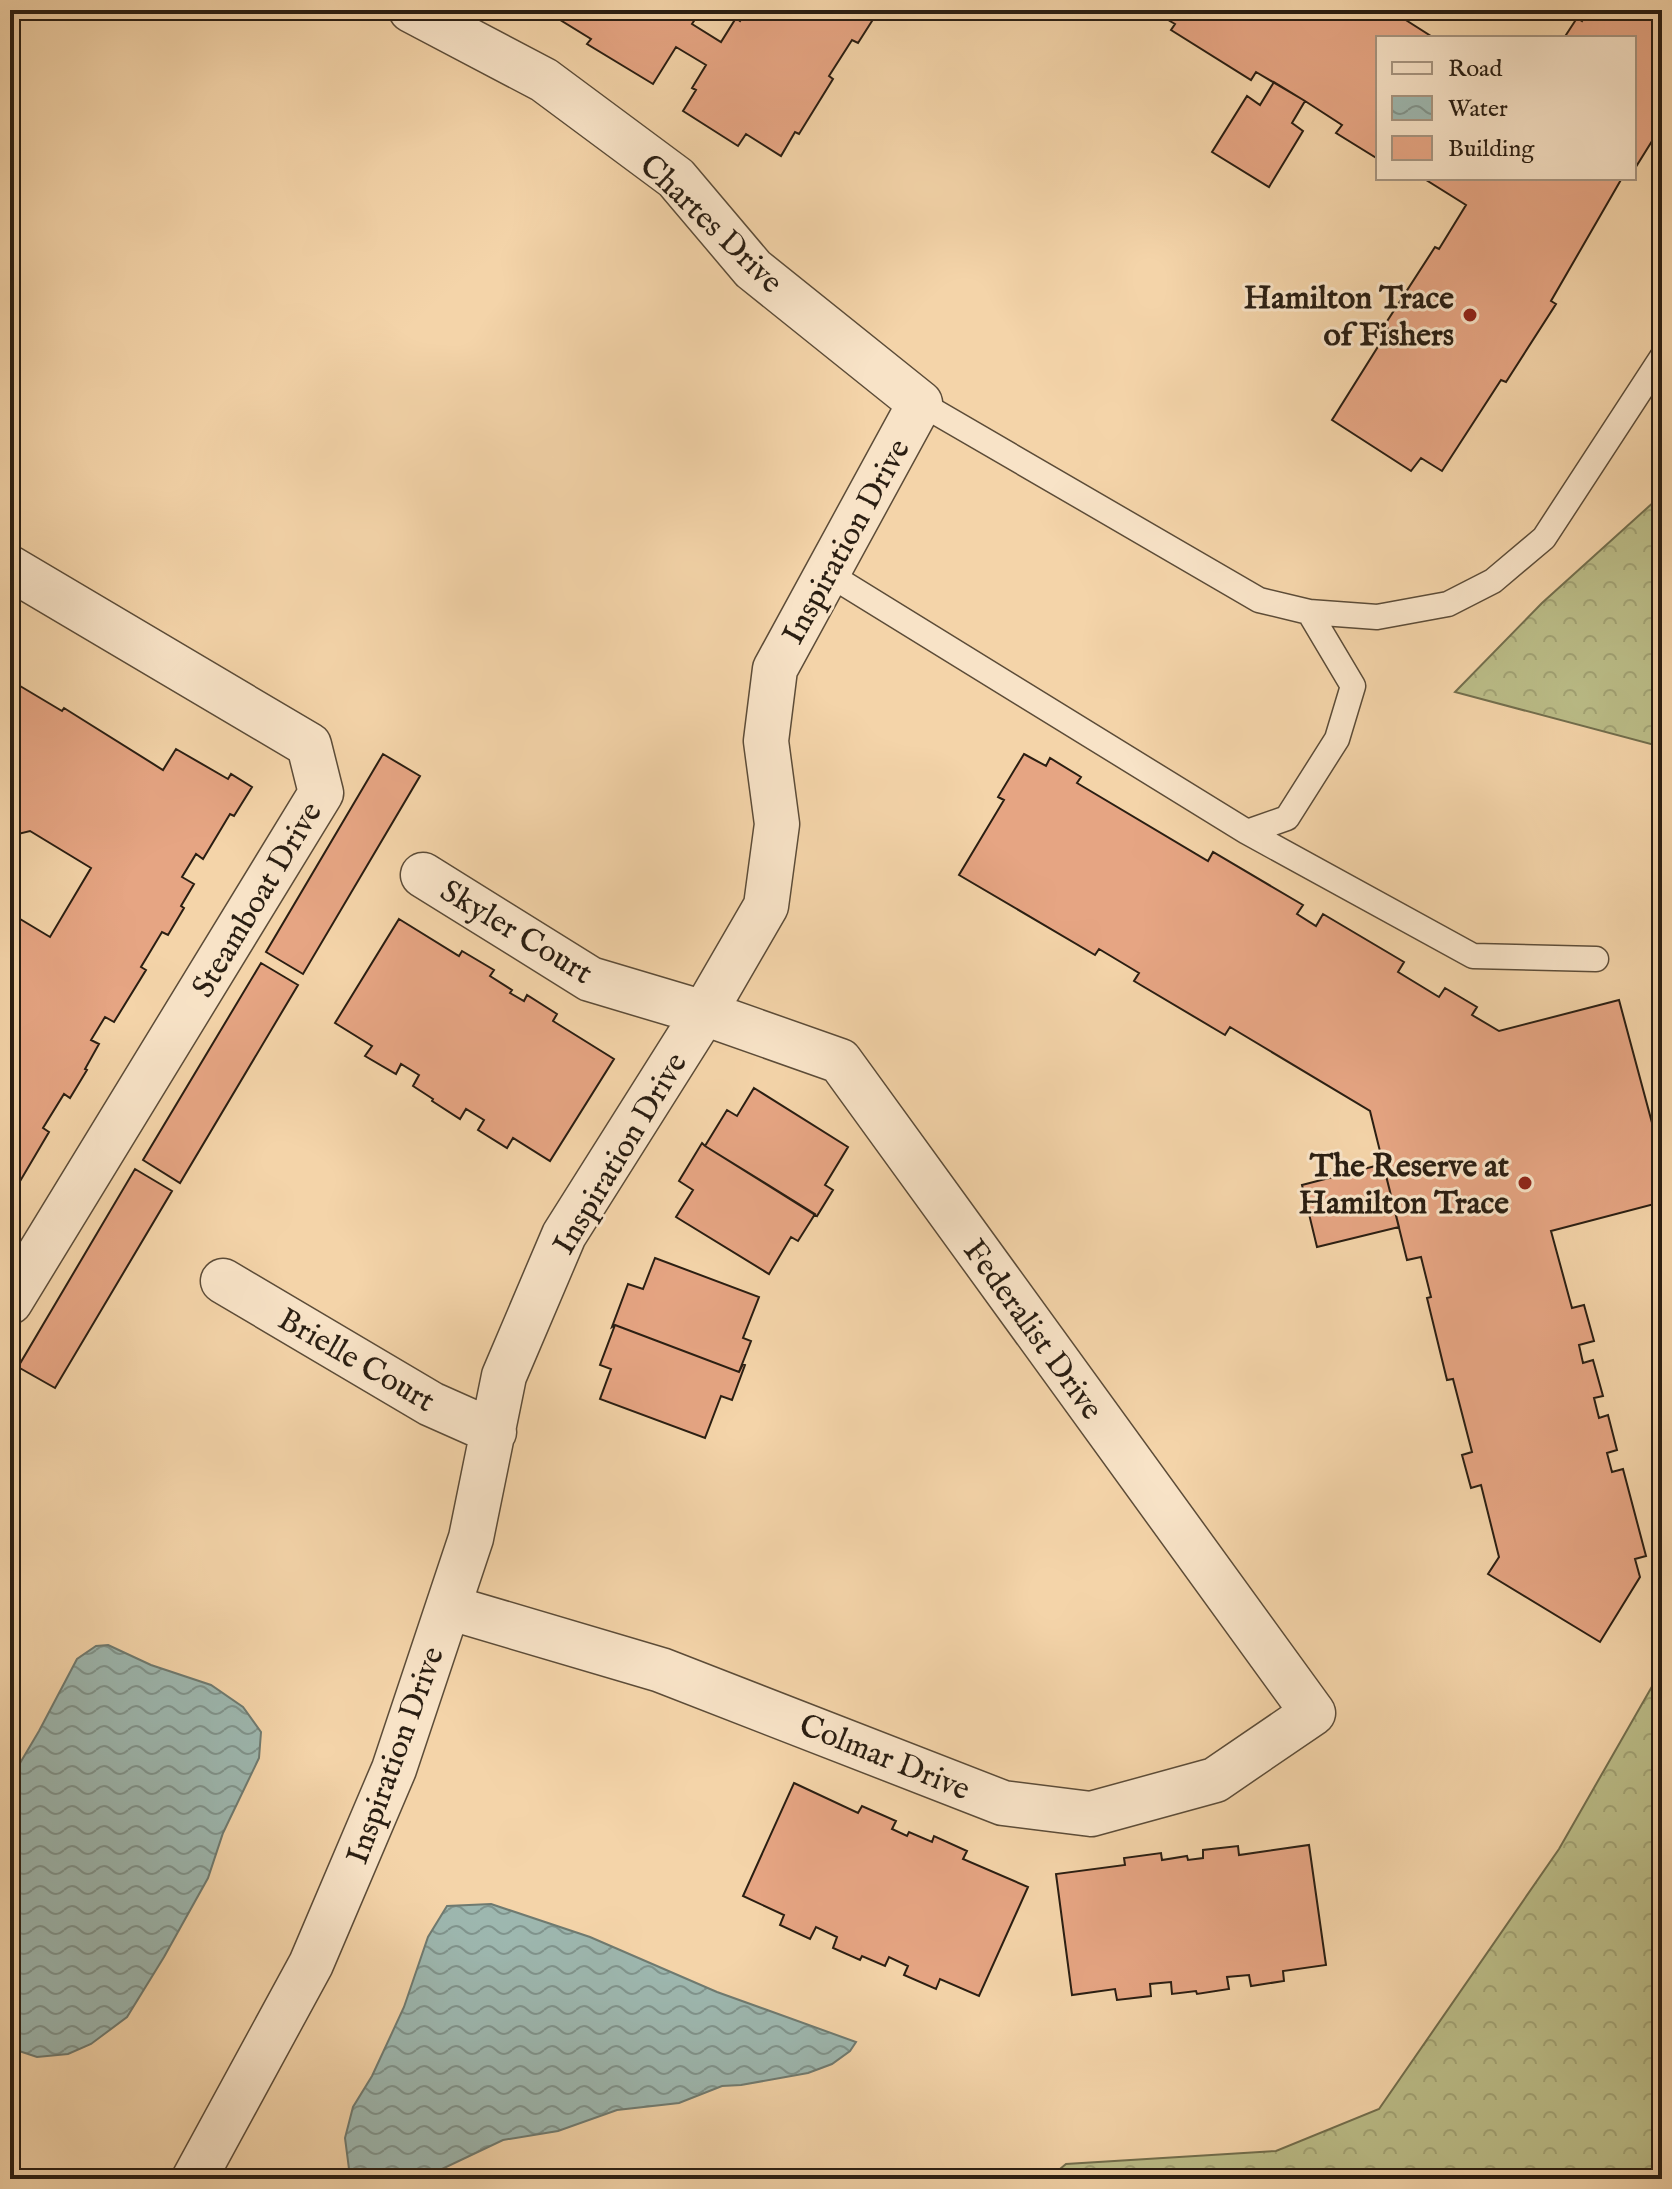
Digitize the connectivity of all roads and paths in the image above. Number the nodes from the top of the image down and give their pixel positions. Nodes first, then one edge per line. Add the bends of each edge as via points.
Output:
1 (411, 10) edge
2 (1662, 357) edge
3 (920, 403) junction
4 (10, 568) edge
5 (827, 573) junction
6 (1309, 612) junction
7 (1247, 832) junction
8 (423, 875) dead end
9 (1596, 959) dead end
10 (704, 1013) junction
11 (223, 1281) dead end
12 (10, 1302) edge
13 (494, 1432) junction
14 (448, 1607) junction
15 (1313, 1713) joint
16 (194, 2179) edge

1 - 3 street, Chartes Drive via 544,80 676,178 753,269
2 - 6 lane via 1544,538 1493,581 1448,604 1377,617
3 - 5 street, Inspiration Drive
3 - 6 lane via 1259,600
4 - 12 street, Steamboat Drive via 309,745 321,793
5 - 7 lane
5 - 10 street, Inspiration Drive via 775,669 766,741 777,824 766,906
6 - 7 lane via 1353,686 1337,739 1287,818
7 - 9 lane via 1473,956
8 - 10 street, Skyler Court via 590,979
10 - 13 street, Inspiration Drive via 564,1235 504,1376
10 - 15 street, Federalist Drive via 840,1061
11 - 13 street, Brielle Court via 431,1404
13 - 14 street, Inspiration Drive via 471,1538
14 - 15 street, Colmar Drive via 661,1670 1003,1803 1091,1814 1215,1780
14 - 16 street, Inspiration Drive via 394,1769 311,1964

